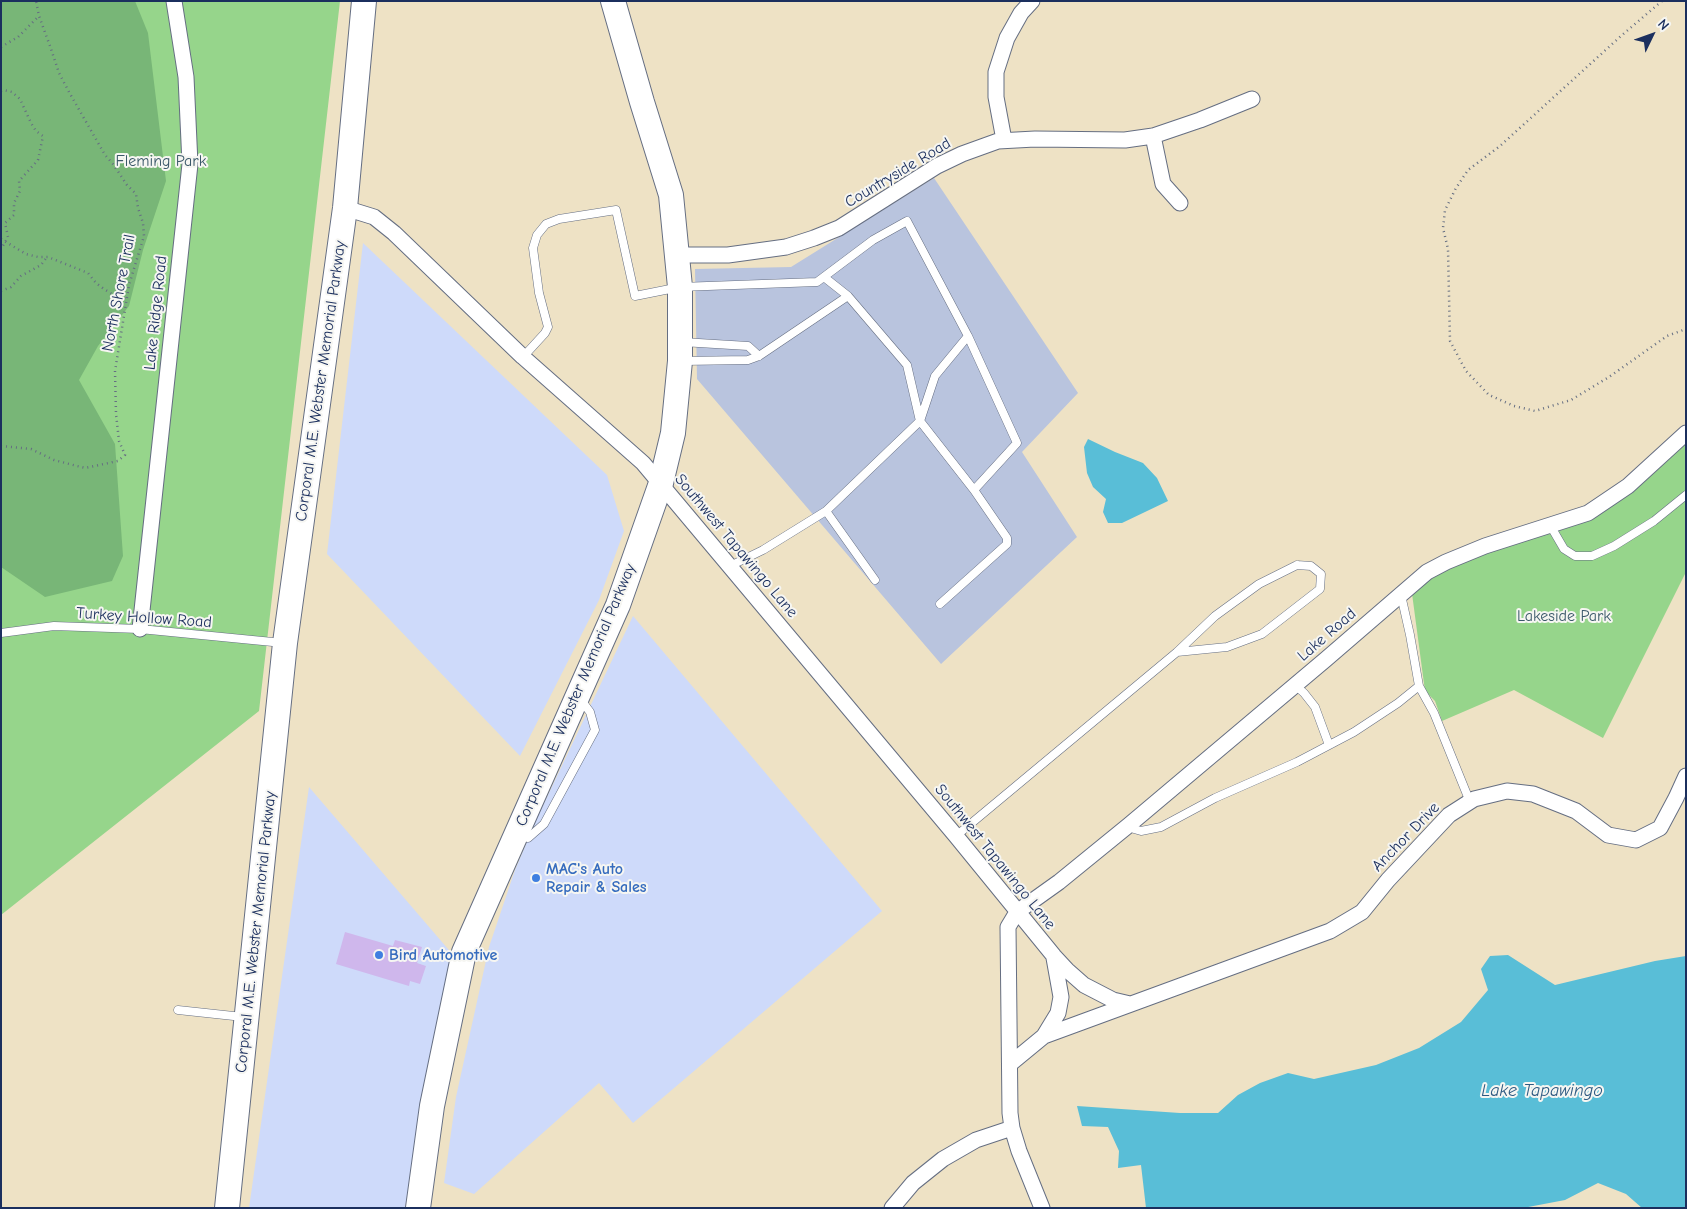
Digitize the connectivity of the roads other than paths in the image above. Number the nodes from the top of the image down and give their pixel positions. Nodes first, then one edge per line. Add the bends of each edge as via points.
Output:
1 (174, 1) edge
2 (364, 1) edge
3 (613, 1) edge
4 (1032, 1) edge
5 (1252, 99) dead end
6 (1153, 136) junction
7 (1004, 140) junction
8 (1180, 202) dead end
9 (345, 208) junction
10 (678, 255) junction
11 (824, 277) junction
12 (680, 287) junction
13 (848, 296) junction
14 (968, 336) junction
15 (680, 352) junction
16 (759, 356) junction
17 (523, 357) junction
18 (920, 421) junction
19 (1686, 432) edge
20 (661, 484) junction
21 (974, 490) junction
22 (1686, 495) edge
23 (826, 510) junction
24 (1550, 525) junction
25 (730, 566) junction
26 (875, 580) dead end
27 (1401, 595) junction
28 (940, 604) dead end
29 (140, 630) junction
30 (1, 633) edge
31 (285, 643) junction
32 (1177, 652) junction
33 (1294, 686) junction
34 (1419, 686) junction
35 (1329, 745) junction
36 (1686, 776) edge
37 (1470, 802) junction
38 (1129, 825) junction
39 (956, 836) junction
40 (1017, 912) junction
41 (1054, 956) junction
42 (1130, 1004) junction
43 (178, 1010) dead end
44 (247, 1018) junction
45 (1044, 1036) junction
46 (1010, 1064) junction
47 (1012, 1128) junction
48 (227, 1208) edge
49 (418, 1208) edge
50 (892, 1208) edge
51 (1042, 1208) edge

1 - 29 street, Lake Ridge Road via 186,77 190,164
2 - 9 main road, Corporal M.E. Webster Memorial Parkway
3 - 10 main road, Corporal M.E. Webster Memorial Parkway via 672,194
4 - 7 street via 1007,38 996,72 996,96
5 - 6 street, Countryside Road
6 - 7 street, Countryside Road via 1125,140
6 - 8 street via 1163,184
7 - 10 street, Countryside Road via 937,166 839,228 814,238 786,247 728,255
9 - 17 street, Southwest Tapawingo Lane via 374,217 394,233
9 - 31 main road, Corporal M.E. Webster Memorial Parkway
10 - 12 main road, Corporal M.E. Webster Memorial Parkway
11 - 12 lane via 817,282
11 - 13 lane
11 - 14 lane via 873,240 907,221
12 - 15 main road, Corporal M.E. Webster Memorial Parkway
12 - 17 lane via 635,296 616,210 546,224 537,235 533,248 548,327
13 - 16 lane
13 - 18 lane via 907,365
14 - 18 lane via 935,376
14 - 21 lane via 1017,443
15 - 16 lane via 748,360
15 - 16 lane via 748,346
15 - 20 main road, Corporal M.E. Webster Memorial Parkway via 673,433
17 - 20 street, Southwest Tapawingo Lane via 643,463
18 - 21 lane
18 - 23 lane
19 - 24 street, Lake Road via 1628,486 1588,513
20 - 25 street, Southwest Tapawingo Lane
20 - 49 main road, Corporal M.E. Webster Memorial Parkway via 618,605 464,952 432,1106
21 - 28 lane via 1007,538 1007,544
22 - 24 lane via 1654,521 1592,556 1575,556 1564,549
23 - 25 lane via 763,550
23 - 26 lane
24 - 27 street, Lake Road via 1446,562 1427,572
25 - 39 street, Southwest Tapawingo Lane
27 - 33 street, Lake Road
27 - 34 lane
29 - 30 lane, Turkey Hollow Road via 54,626
29 - 31 lane, Turkey Hollow Road
31 - 44 main road, Corporal M.E. Webster Memorial Parkway
32 - 32 lane via 1227,647 1262,634 1320,589 1321,574 1311,566 1297,565 1259,584 1215,616
32 - 39 lane
33 - 35 lane via 1315,707
33 - 38 street, Lake Road
34 - 35 lane via 1354,732
34 - 37 lane via 1434,713
35 - 38 lane via 1161,827 1141,831
36 - 37 street, Anchor Drive via 1660,828 1636,840 1608,835 1576,810 1533,794 1507,791
37 - 42 street, Anchor Drive via 1449,815 1362,912 1330,931
38 - 40 street, Lake Road
39 - 40 street, Southwest Tapawingo Lane
40 - 41 street, Southwest Tapawingo Lane
40 - 46 street via 1008,927
41 - 42 street via 1084,985 1113,1000
41 - 45 street, Anchor Drive via 1061,997 1058,1013
42 - 45 street, Anchor Drive
43 - 44 lane
44 - 48 main road, Corporal M.E. Webster Memorial Parkway
45 - 46 street, Anchor Drive
46 - 47 street
47 - 50 street via 976,1140 942,1159 913,1183
47 - 51 street

